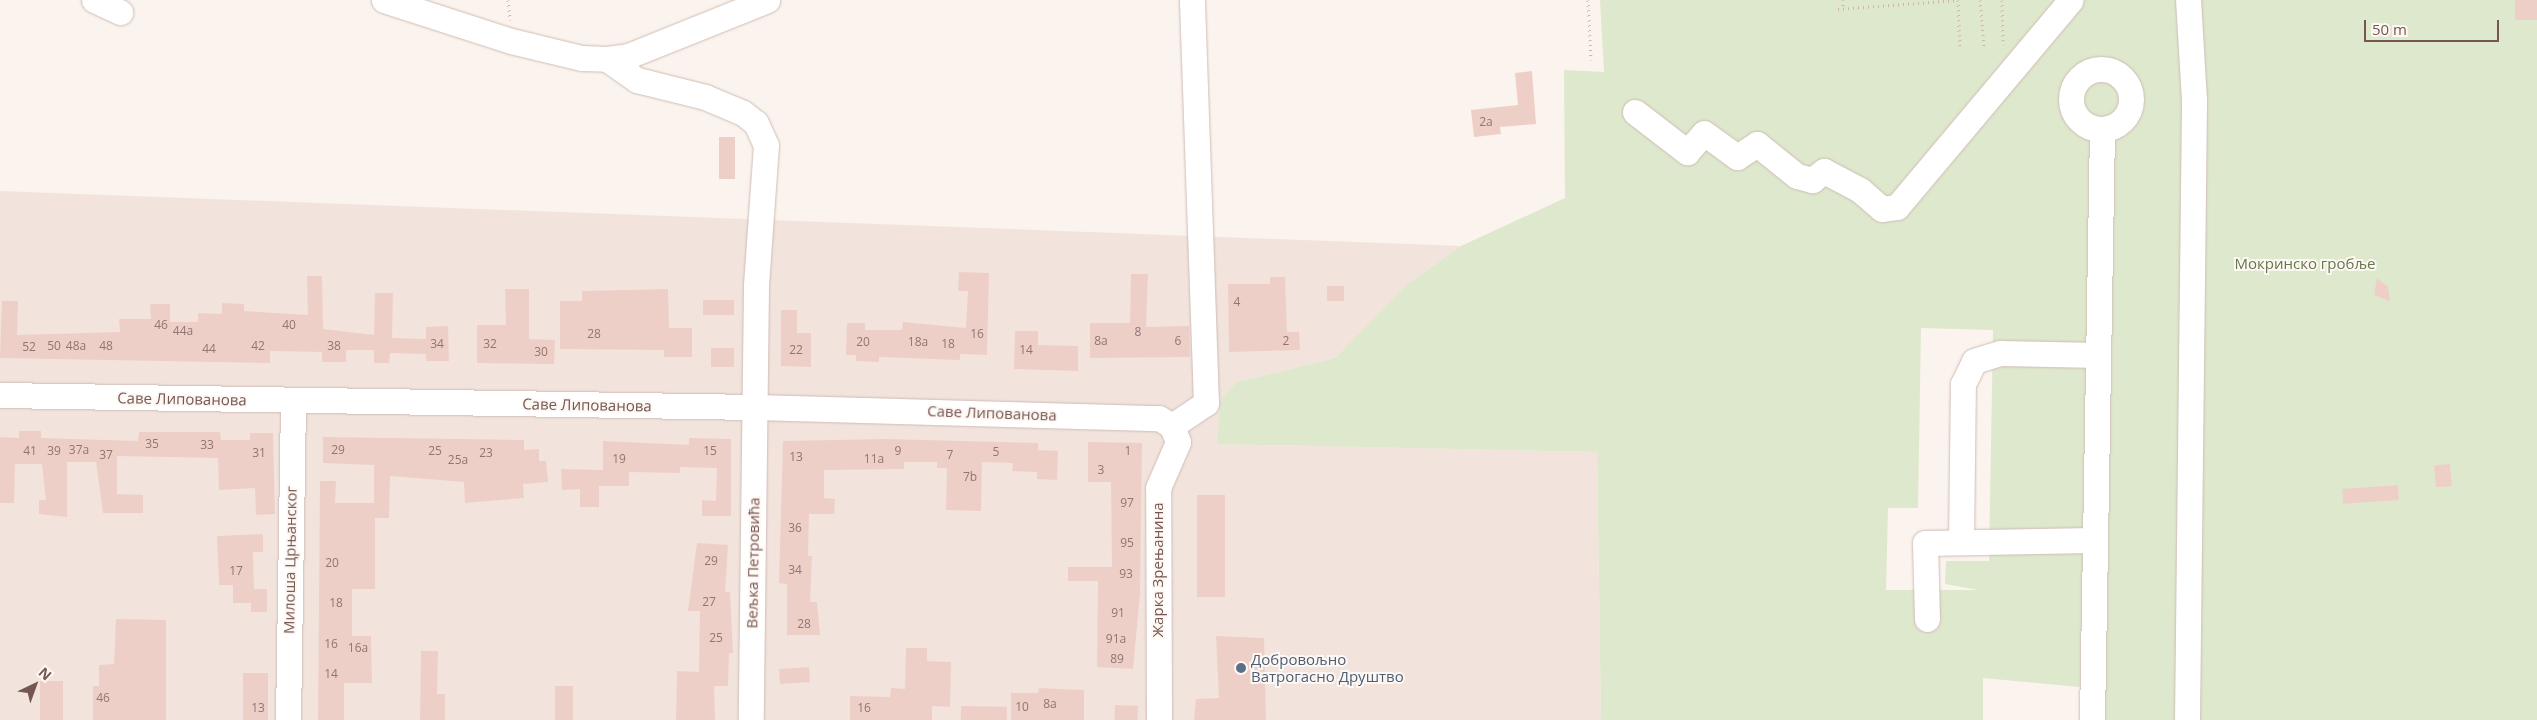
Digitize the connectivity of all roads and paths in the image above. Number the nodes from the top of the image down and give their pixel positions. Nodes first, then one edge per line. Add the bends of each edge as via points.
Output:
1 (94, 0) edge
2 (384, 0) edge
3 (767, 0) edge
4 (1192, 0) edge
5 (1588, 0) edge
6 (1842, 0) edge
7 (1867, 0) edge
8 (1888, 0) edge
9 (1980, 0) edge
10 (2002, 0) edge
11 (2071, 0) edge
12 (2188, 0) edge
13 (1933, 1) edge
14 (1913, 2) edge
15 (1889, 5) junction
16 (1868, 7) junction
17 (1838, 9) dead end
18 (1843, 9) junction
19 (120, 12) dead end
20 (2003, 45) dead end
21 (1984, 46) dead end
22 (1960, 49) dead end
23 (607, 60) junction
24 (1591, 60) dead end
25 (1635, 112) dead end
26 (2102, 129) dead end
27 (2098, 355) junction
28 (0, 395) edge
29 (293, 401) junction
30 (756, 407) junction
31 (1172, 426) junction
32 (2094, 540) junction
33 (1961, 542) junction
34 (1927, 619) dead end
35 (288, 720) edge
36 (751, 720) edge
37 (1159, 720) edge
38 (2092, 720) edge
39 (2187, 720) edge

1 - 19 street
2 - 23 street via 511,40 582,58
3 - 23 street via 628,56
4 - 31 street via 1206,403
5 - 24 path
6 - 18 path
7 - 16 path
8 - 15 path
9 - 21 path
10 - 20 path
11 - 25 street via 1897,207 1882,209 1860,190 1824,171 1812,180 1797,176 1757,144 1737,157 1704,133 1687,152
12 - 39 street via 2194,100
13 - 14 path
13 - 22 path via 1958,0
14 - 15 path
15 - 16 path
16 - 18 path
17 - 18 path
23 - 30 street, Вељка Петровића via 637,80 705,98 742,113 764,138
26 - 27 street
27 - 32 street
27 - 33 street via 2001,353 1974,361 1963,384
28 - 29 street, Саве Липованова
29 - 30 street, Саве Липованова
29 - 35 street, Милоша Црњанског
30 - 31 street, Саве Липованова via 1159,418
30 - 36 street, Вељка Петровића
31 - 37 street, Жарка Зрењанина via 1178,442 1158,488
32 - 33 street
32 - 38 street
33 - 34 street via 1926,543

